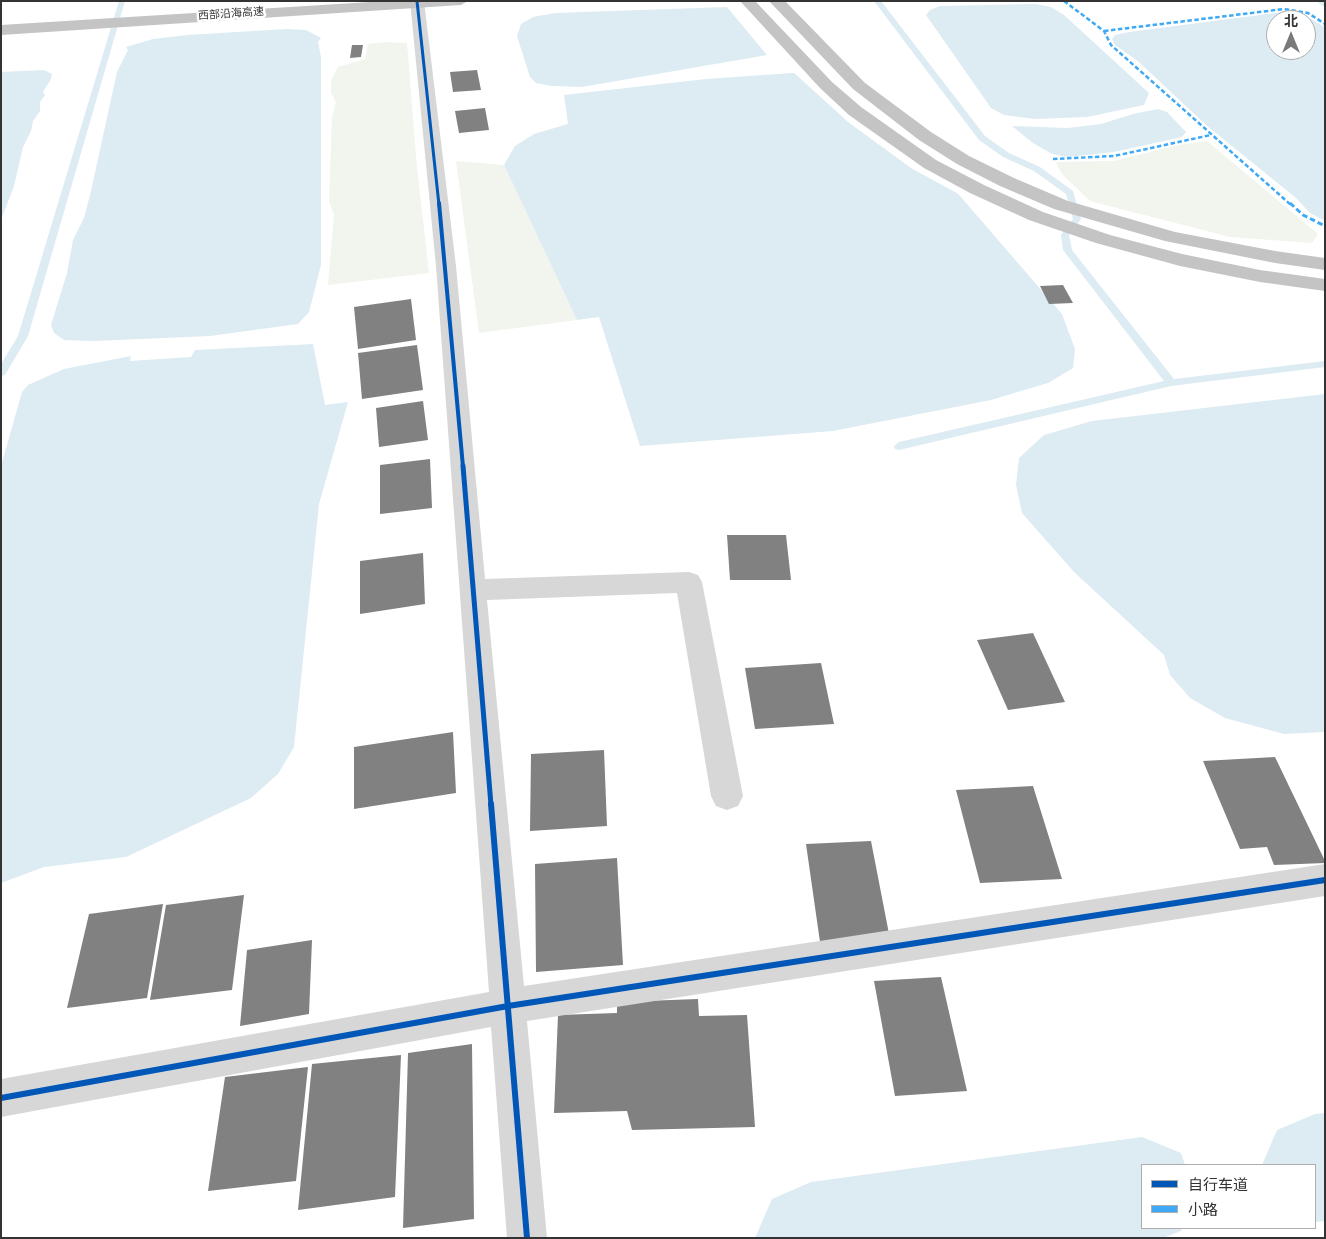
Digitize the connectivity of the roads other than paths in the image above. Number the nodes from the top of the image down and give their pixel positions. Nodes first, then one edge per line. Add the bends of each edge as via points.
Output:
1 (230, 1) edge
2 (417, 1) edge
3 (461, 1) edge
4 (747, 1) edge
5 (776, 1) edge
6 (1, 16) edge
7 (1, 30) edge
8 (1325, 264) edge
9 (1325, 285) edge
10 (473, 590) junction
11 (727, 796) dead end
12 (1325, 880) edge
13 (508, 1006) junction
14 (1, 1098) edge
15 (527, 1238) edge

1 - 6 highway, 西部沿海高速
2 - 10 street via 446,266
3 - 7 highway, 西部沿海高速
4 - 9 highway via 854,111 930,164 977,189 1036,216 1104,240 1180,260
5 - 8 highway via 859,86 925,136 1007,182 1062,205 1164,235 1266,256
10 - 11 street via 689,582
10 - 13 street
12 - 13 street
13 - 14 street
13 - 15 street

